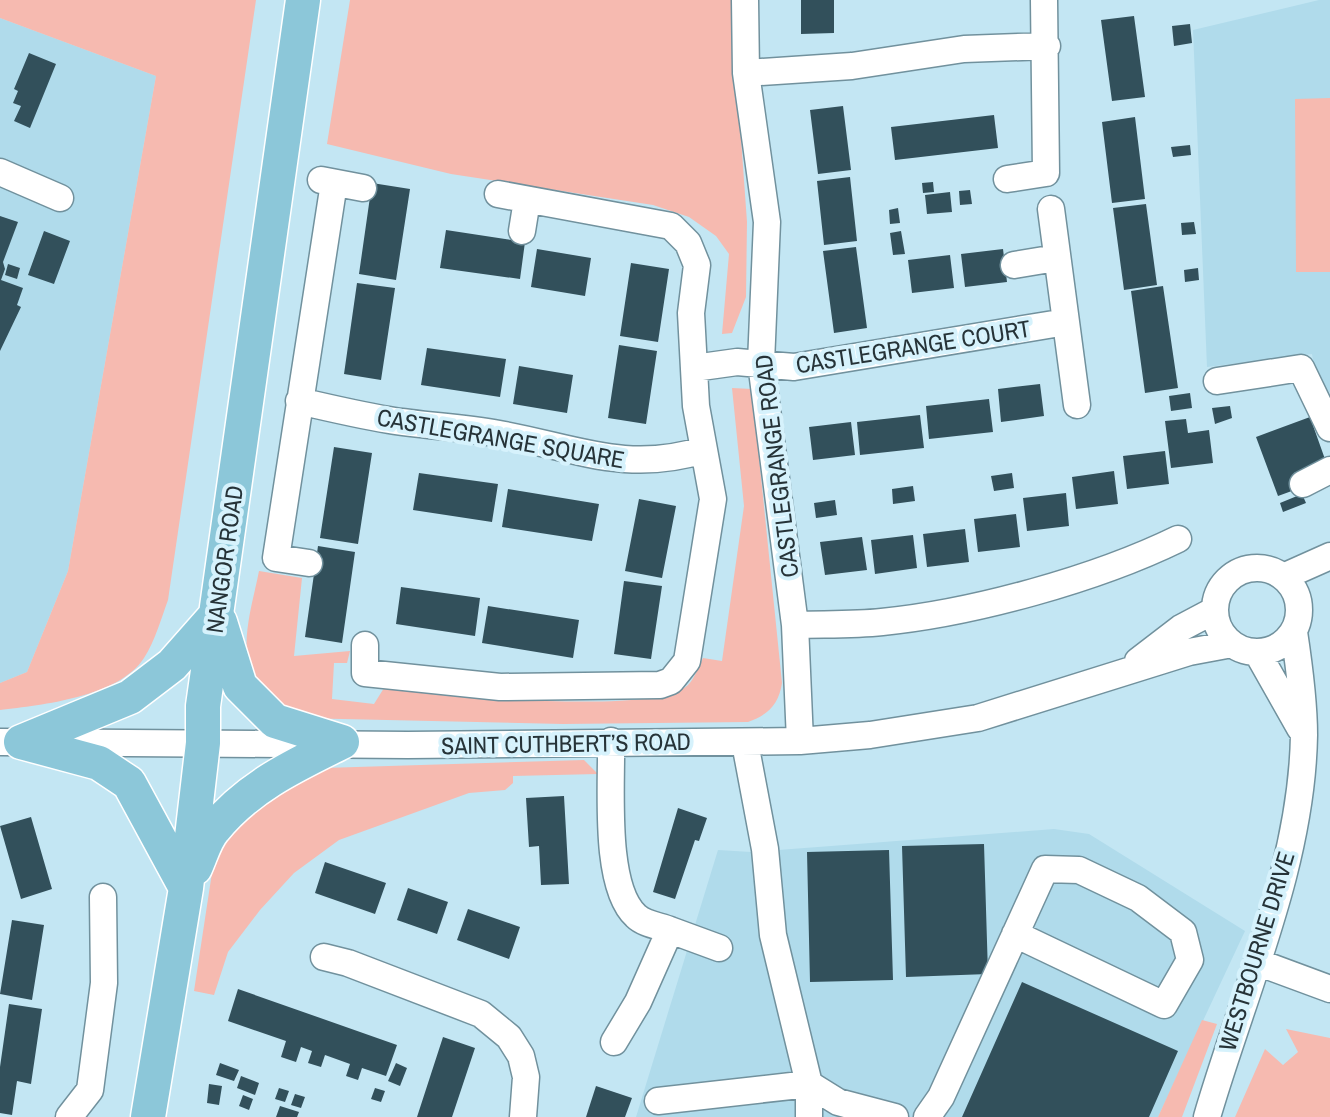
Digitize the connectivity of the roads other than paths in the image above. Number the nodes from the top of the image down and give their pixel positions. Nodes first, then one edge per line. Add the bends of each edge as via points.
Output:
1 (303, 0) edge
2 (745, 0) edge
3 (1044, 0) edge
4 (1047, 46) junction
5 (746, 73) junction
6 (0, 172) edge
7 (1007, 179) dead end
8 (363, 188) dead end
9 (498, 194) dead end
10 (60, 198) dead end
11 (527, 200) junction
12 (1051, 209) dead end
13 (522, 231) dead end
14 (1056, 258) junction
15 (1014, 265) dead end
16 (1066, 322) junction
17 (761, 363) junction
18 (694, 368) junction
19 (1217, 381) dead end
20 (299, 401) junction
21 (1077, 405) dead end
22 (1330, 428) edge
23 (703, 450) junction
24 (1330, 470) edge
25 (1303, 484) dead end
26 (1178, 539) dead end
27 (1330, 556) edge
28 (309, 563) dead end
29 (1330, 570) edge
30 (1283, 577) junction
31 (1299, 600) junction
32 (1215, 610) junction
33 (217, 614) junction
34 (795, 625) junction
35 (1294, 632) junction
36 (1232, 644) junction
37 (365, 645) dead end
38 (1257, 652) junction
39 (1123, 673) junction
40 (1304, 735) junction
41 (611, 741) junction
42 (800, 741) junction
43 (10, 742) edge
44 (342, 742) junction
45 (203, 743) junction
46 (745, 743) junction
47 (186, 888) junction
48 (103, 897) dead end
49 (670, 930) junction
50 (1015, 934) junction
51 (719, 948) dead end
52 (324, 957) dead end
53 (1257, 962) junction
54 (1330, 989) edge
55 (614, 1042) dead end
56 (809, 1084) junction
57 (658, 1101) dead end
58 (69, 1117) edge
59 (148, 1117) edge
60 (523, 1117) edge
61 (809, 1117) edge
62 (895, 1117) edge
63 (927, 1117) edge
64 (1207, 1117) edge

1 - 33 main road, NANGOR ROAD
2 - 5 street, CASTLEGRANGE ROAD
3 - 4 street
4 - 5 street via 964,49 852,66
4 - 7 street via 1046,173
5 - 17 street, CASTLEGRANGE ROAD via 767,222
6 - 10 street
8 - 20 street via 328,182
9 - 11 street
11 - 13 street
11 - 18 street via 671,226 688,243 697,265 691,313
12 - 14 street, CASTLEGRANGE COURT
14 - 15 street
14 - 16 street, CASTLEGRANGE COURT
16 - 17 street, CASTLEGRANGE COURT via 794,367
16 - 21 street, CASTLEGRANGE COURT
17 - 18 street
17 - 34 street, CASTLEGRANGE ROAD
18 - 23 street
19 - 22 street via 1301,368
20 - 23 street, CASTLEGRANGE SQUARE via 387,420 500,434 581,455 643,462
20 - 28 street via 276,558
23 - 37 street via 713,499 687,661 671,681 500,687 365,673
24 - 25 street
26 - 34 street via 1140,557 975,607 881,622
27 - 30 street
29 - 31 street
30 - 31 street
30 - 32 street via 1265,569 1240,572 1221,589
31 - 35 street
32 - 36 street via 1219,628
32 - 39 street, SAINT CUTHBERT’S ROAD via 1181,628
33 - 43 main road via 172,665 130,697
33 - 44 main road via 240,686 275,721
33 - 45 main road, NANGOR ROAD
34 - 42 street, CASTLEGRANGE ROAD
35 - 38 street via 1280,646
35 - 40 street, WESTBOURNE DRIVE
36 - 38 street, SAINT CUTHBERT’S ROAD
36 - 39 street, SAINT CUTHBERT’S ROAD
38 - 40 street
39 - 42 street, SAINT CUTHBERT’S ROAD via 978,718
40 - 53 street, WESTBOURNE DRIVE via 1294,821
41 - 44 street, SAINT CUTHBERT’S ROAD
41 - 46 street, SAINT CUTHBERT’S ROAD
41 - 49 street via 621,899 638,919
42 - 46 street, SAINT CUTHBERT’S ROAD
43 - 45 street, SAINT CUTHBERT’S ROAD
43 - 47 main road via 99,763 129,783
44 - 45 street, SAINT CUTHBERT’S ROAD
44 - 47 main road via 248,794 212,830
45 - 47 main road, NANGOR ROAD
46 - 56 street via 765,849 773,935
47 - 59 main road, NANGOR ROAD
48 - 58 street via 104,983 90,1090
49 - 51 street
49 - 55 street
50 - 50 street via 1045,869 1079,870 1138,898 1183,932 1190,960 1164,1005
50 - 63 street
52 - 60 street via 481,1014 509,1037 521,1056 526,1077
53 - 54 street
53 - 64 street, WESTBOURNE DRIVE
56 - 57 street
56 - 61 street
56 - 62 street via 838,1102

